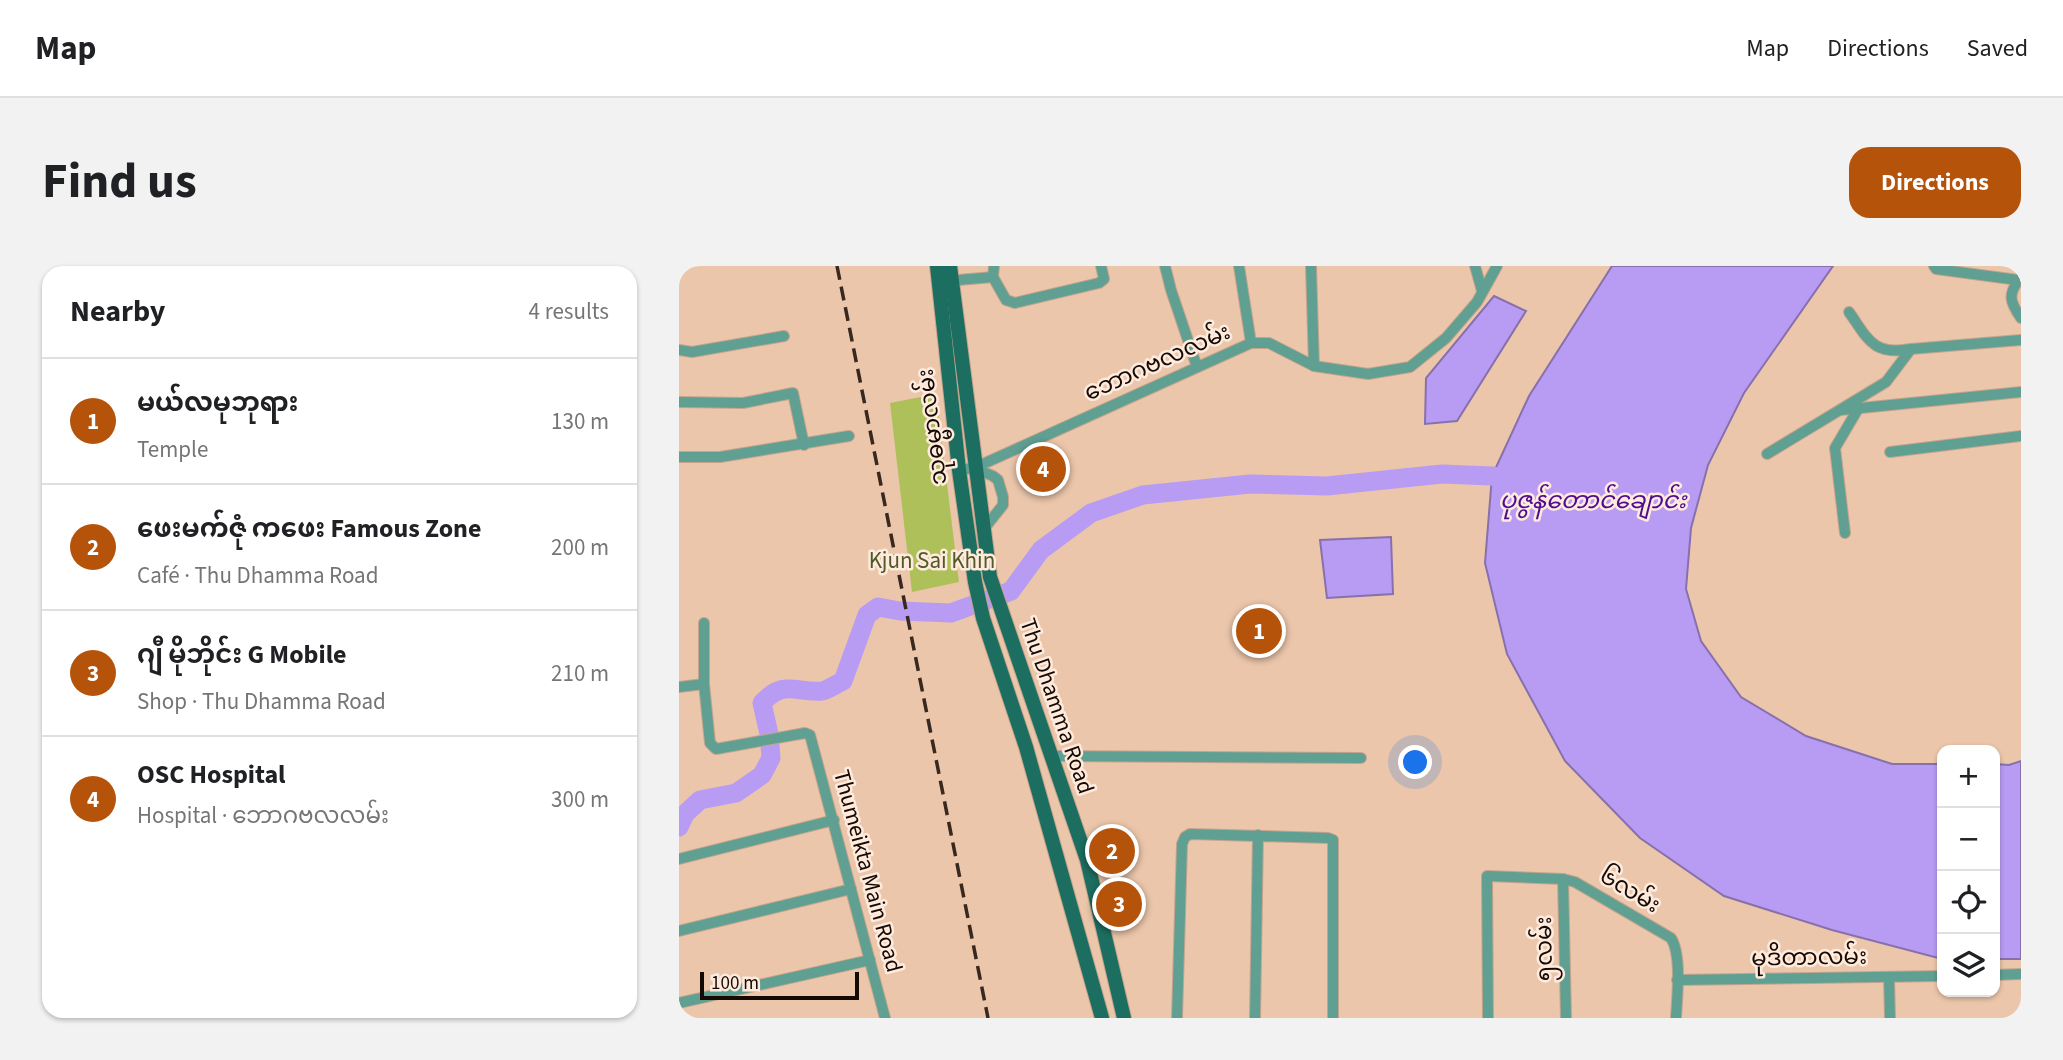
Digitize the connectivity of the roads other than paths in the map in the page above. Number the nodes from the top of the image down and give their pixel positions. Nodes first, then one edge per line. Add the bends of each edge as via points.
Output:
1 (936, 266) edge
2 (1101, 266) edge
3 (1165, 266) edge
4 (1239, 266) edge
5 (1311, 266) edge
6 (1475, 266) edge
7 (1497, 266) edge
8 (1934, 266) edge
9 (1980, 270) edge
10 (994, 272) edge
11 (947, 276) edge
12 (2020, 279) edge
13 (1482, 291) junction
14 (1849, 312) dead end
15 (2021, 318) edge
16 (784, 337) dead end
17 (2021, 340) edge
18 (1251, 343) junction
19 (1910, 349) junction
20 (679, 350) edge
21 (1314, 366) junction
22 (1198, 367) junction
23 (955, 371) junction
24 (2021, 392) edge
25 (679, 402) edge
26 (1858, 409) junction
27 (1839, 411) junction
28 (849, 436) dead end
29 (2021, 436) edge
30 (803, 445) junction
31 (1890, 452) dead end
32 (1767, 454) dead end
33 (679, 457) edge
34 (974, 468) junction
35 (959, 470) junction
36 (1845, 533) dead end
37 (984, 534) junction
38 (969, 540) junction
39 (990, 577) joint
40 (975, 582) joint
41 (704, 623) dead end
42 (704, 684) junction
43 (679, 687) edge
44 (1051, 756) junction
45 (1361, 758) dead end
46 (834, 820) junction
47 (1258, 835) junction
48 (679, 859) edge
49 (1563, 879) junction
50 (851, 889) junction
51 (679, 931) edge
52 (870, 960) junction
53 (2021, 974) edge
54 (2000, 975) edge
55 (1889, 976) junction
56 (1937, 976) edge
57 (1677, 980) junction
58 (679, 1003) edge
59 (885, 1018) edge
60 (1102, 1018) edge
61 (1124, 1018) edge
62 (1177, 1018) edge
63 (1255, 1018) edge
64 (1333, 1018) edge
65 (1488, 1018) edge
66 (1566, 1018) edge
67 (1676, 1018) edge
68 (1889, 1018) edge

1 - 11 main road, သုဓမ္မာလမ်း
2 - 10 street via 1104,279 1099,283 1015,303 1006,300
3 - 22 street
4 - 18 street
5 - 21 street
6 - 13 street
7 - 13 street, ဘောဂဗလလမ်း
8 - 9 street
9 - 12 street
10 - 11 street
11 - 23 main road, သုဓမ္မာလမ်း
12 - 15 street via 2010,294
13 - 21 street, ဘောဂဗလလမ်း via 1478,302 1446,338 1411,366 1368,374
14 - 19 street via 1872,345 1897,352
16 - 20 street via 692,352
17 - 19 street
18 - 21 street, ဘောဂဗလလမ်း via 1269,343
18 - 22 street, ဘောဂဗလလမ်း
19 - 27 street via 1885,382
22 - 34 street, ဘောဂဗလလမ်း
23 - 34 main road, သုဓမ္မာလမ်း
23 - 35 main road, သုဓမ္မာလမ်း
24 - 26 street
25 - 30 street via 743,403 793,393
26 - 27 street
26 - 36 street via 1835,448
27 - 32 street
28 - 30 street
29 - 31 street
30 - 33 street via 720,457
34 - 35 street, ဘောဂဗလလမ်း
34 - 37 main road, သုဓမ္မာလမ်း
34 - 37 street via 998,480 1003,497 1003,505
35 - 38 main road, သုဓမ္မာလမ်း
37 - 38 main road
37 - 39 main road, သုဓမ္မာလမ်း
38 - 40 main road, သုဓမ္မာလမ်း
39 - 44 main road, Thu Dhamma Road
40 - 60 main road, Thu Dhamma Road
41 - 42 street
42 - 43 street
42 - 46 street, Thumeikta Main Road via 712,747 716,749 810,734
44 - 45 street
44 - 61 main road, Thu Dhamma Road via 1087,860
46 - 48 street
46 - 50 street, Thumeikta Main Road
47 - 62 street via 1185,837
47 - 63 street
47 - 64 street via 1332,840
49 - 57 street, ၆လမ်း via 1671,938
49 - 65 street, ၆လမ်း via 1487,876
49 - 66 street, ၅လမ်း
50 - 51 street
50 - 52 street, Thumeikta Main Road
52 - 58 street
52 - 59 street, Thumeikta Main Road
53 - 54 street
55 - 56 street, မုဒိတာလမ်း
55 - 57 street, မုဒိတာလမ်း
55 - 68 street
57 - 67 street, ၆လမ်း

